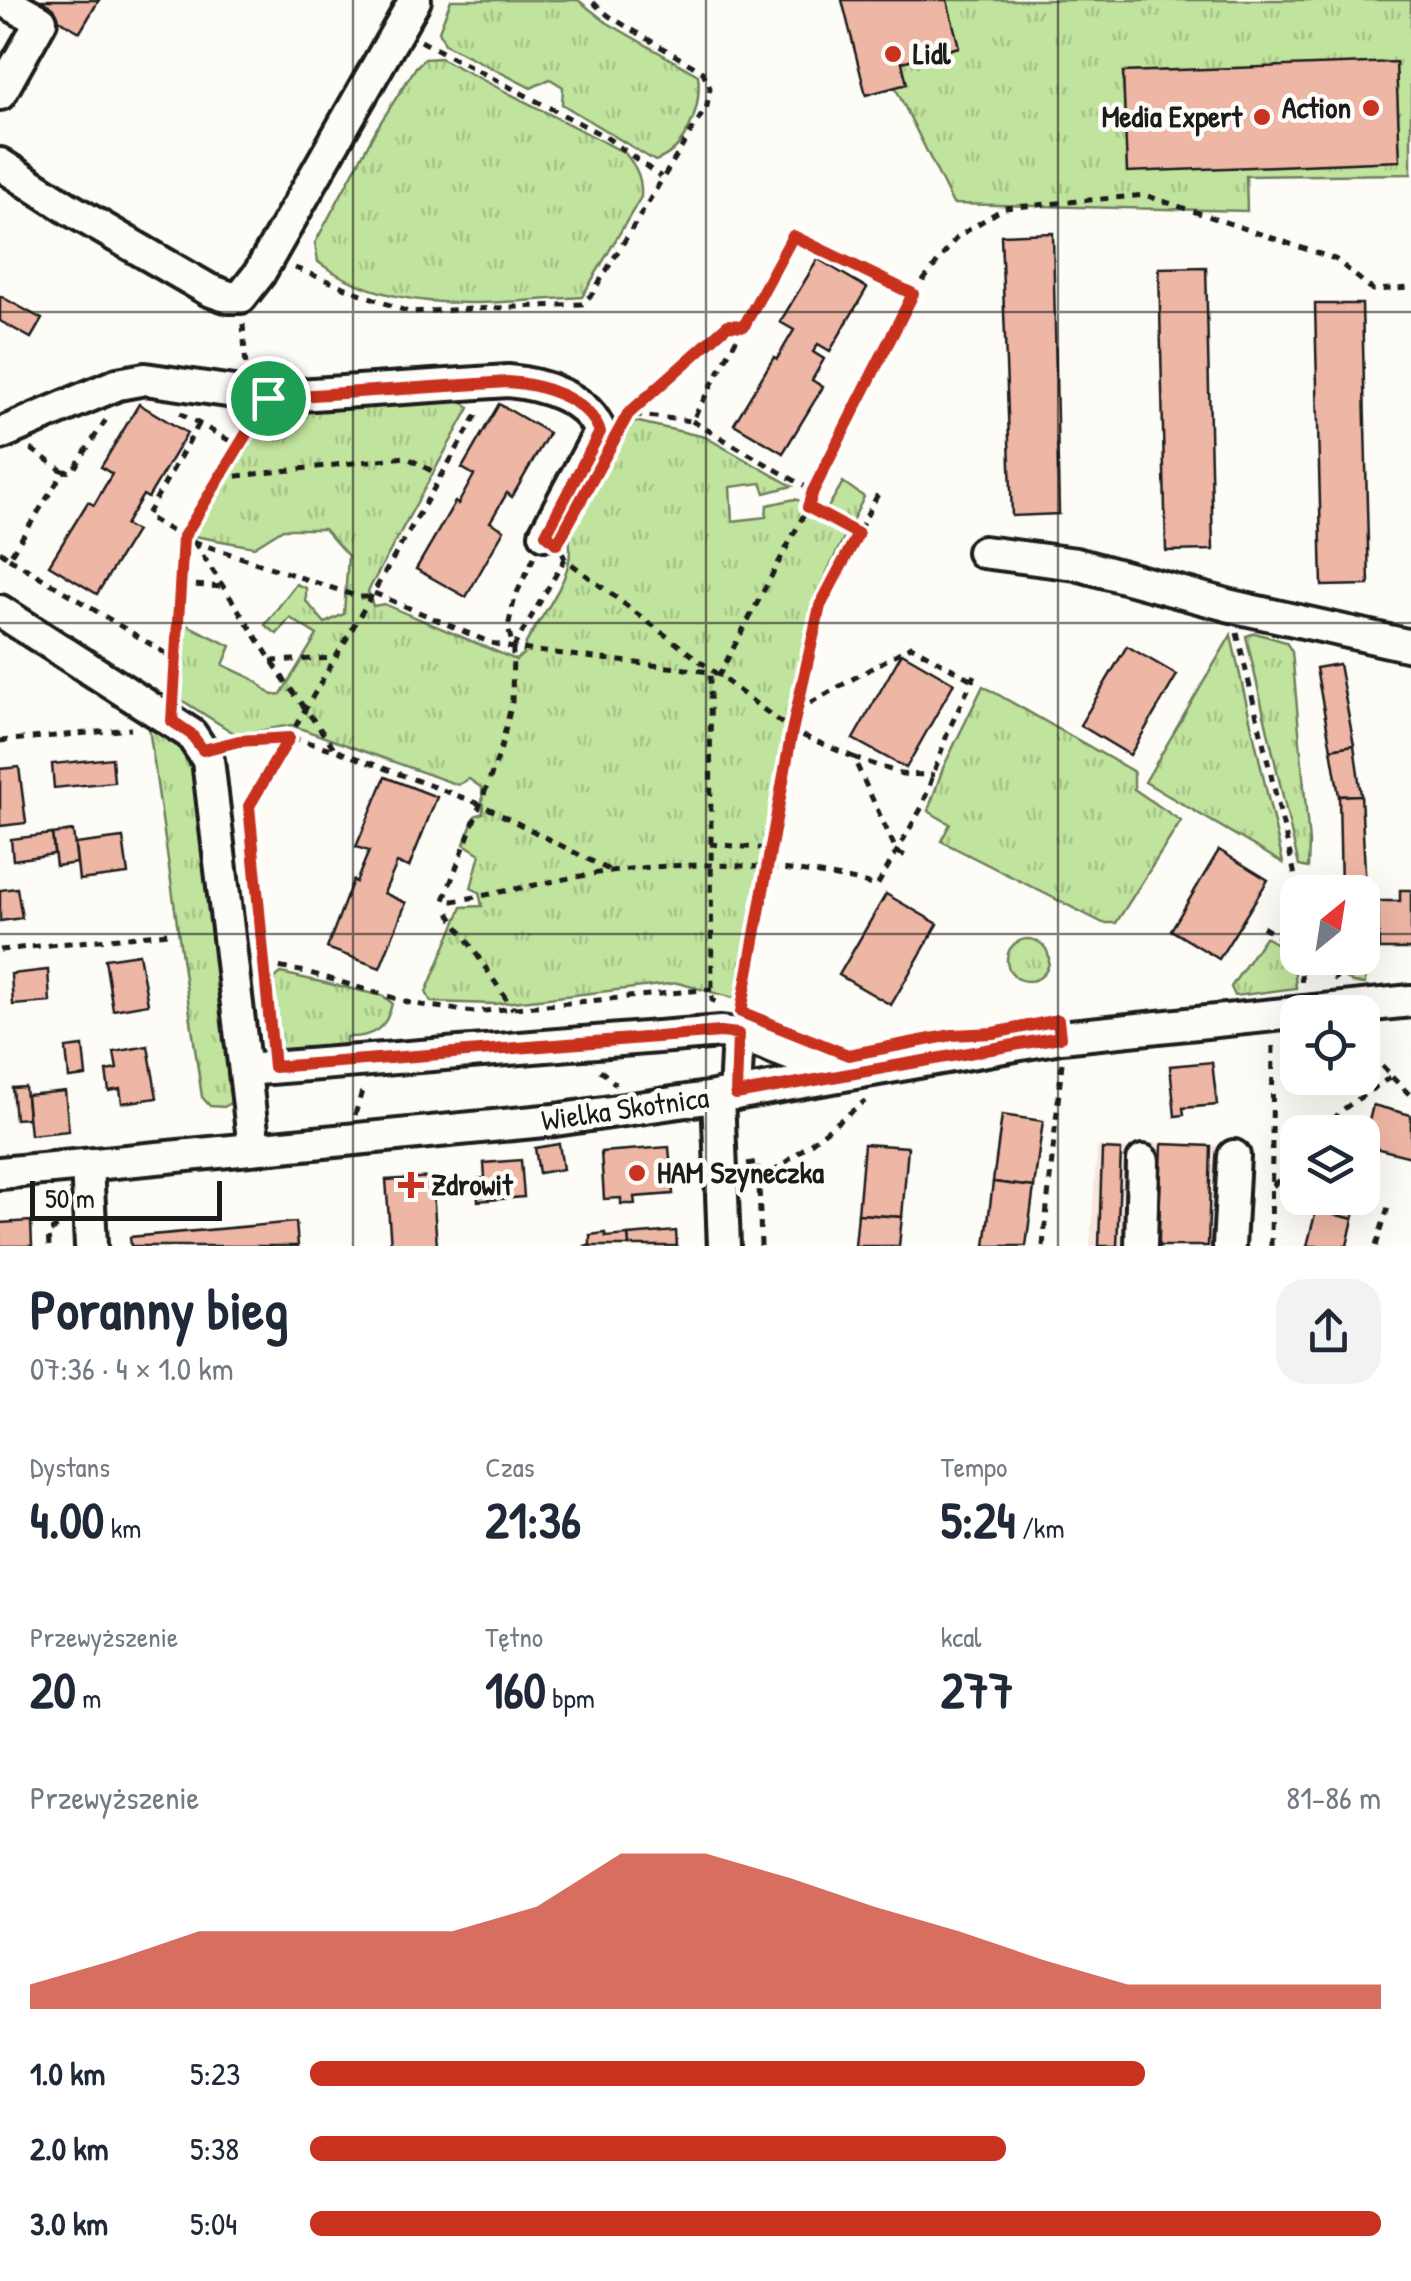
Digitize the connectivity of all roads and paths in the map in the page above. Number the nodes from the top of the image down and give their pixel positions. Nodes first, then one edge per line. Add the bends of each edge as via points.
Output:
1 (3, 0) edge
2 (415, 0) edge
3 (590, 0) edge
4 (398, 30) junction
5 (0, 94) edge
6 (0, 164) edge
7 (661, 178) junction
8 (269, 256) junction
9 (1411, 288) edge
10 (913, 294) junction
11 (241, 296) junction
12 (744, 326) junction
13 (496, 383) junction
14 (258, 396) junction
15 (171, 408) dead end
16 (109, 414) dead end
17 (628, 414) junction
18 (692, 421) junction
19 (200, 424) junction
20 (619, 430) dead end
21 (5, 432) edge
22 (238, 446) junction
23 (64, 471) junction
24 (441, 476) junction
25 (220, 478) junction
26 (813, 491) junction
27 (880, 492) dead end
28 (808, 507) junction
29 (546, 534) junction
30 (858, 534) junction
31 (183, 538) junction
32 (194, 542) junction
33 (0, 552) edge
34 (983, 552) dead end
35 (9, 558) junction
36 (565, 559) junction
37 (180, 584) junction
38 (222, 587) junction
39 (372, 595) junction
40 (1231, 606) junction
41 (0, 612) edge
42 (1411, 646) edge
43 (513, 648) junction
44 (335, 658) junction
45 (174, 659) junction
46 (271, 661) junction
47 (710, 672) junction
48 (718, 678) junction
49 (307, 708) junction
50 (796, 711) junction
51 (168, 718) junction
52 (792, 731) junction
53 (289, 738) junction
54 (0, 741) edge
55 (203, 750) junction
56 (336, 750) junction
57 (853, 757) junction
58 (934, 775) junction
59 (480, 804) junction
60 (710, 844) junction
61 (770, 849) junction
62 (897, 852) junction
63 (908, 857) dead end
64 (710, 865) junction
65 (766, 866) junction
66 (611, 872) junction
67 (1294, 875) edge
68 (448, 913) dead end
69 (1263, 927) dead end
70 (168, 933) dead end
71 (1280, 938) edge
72 (0, 950) edge
73 (264, 965) junction
74 (1301, 975) edge
75 (712, 990) junction
76 (1302, 995) dead end
77 (1411, 1001) edge
78 (513, 1009) junction
79 (738, 1034) junction
80 (1273, 1034) dead end
81 (1060, 1037) junction
82 (1380, 1064) edge
83 (259, 1069) junction
84 (840, 1074) junction
85 (1392, 1076) junction
86 (362, 1091) dead end
87 (726, 1095) junction
88 (872, 1095) dead end
89 (1411, 1096) edge
90 (1337, 1115) edge
91 (352, 1124) dead end
92 (254, 1148) junction
93 (1234, 1156) dead end
94 (1144, 1161) dead end
95 (87, 1165) junction
96 (0, 1174) edge
97 (1280, 1179) edge
98 (1273, 1186) junction
99 (1388, 1204) dead end
100 (91, 1246) edge
101 (724, 1246) edge
102 (761, 1246) edge
103 (1043, 1246) edge
104 (1141, 1246) edge
105 (1229, 1246) edge
106 (1271, 1246) edge
107 (1376, 1246) edge

1 - 5 street via 41,21
2 - 4 street
3 - 7 path via 703,72 710,88 707,106
4 - 7 path via 606,137
4 - 8 street
6 - 11 street via 209,290
7 - 8 path via 582,304 408,312
8 - 11 street
9 - 10 path via 1373,290 1335,259 1145,195 1004,208 957,237
10 - 12 path via 793,236
10 - 26 path
11 - 14 path
12 - 17 path via 728,325
12 - 18 path
13 - 14 street
13 - 24 path
13 - 29 street via 539,384 587,411 600,432
14 - 21 street via 145,379
14 - 22 path
15 - 19 path
16 - 23 path via 72,472
17 - 18 path
17 - 20 path
18 - 26 path
19 - 22 path
19 - 31 path via 146,516
21 - 23 path
22 - 25 path
23 - 35 path
24 - 25 path via 406,458
24 - 39 path
25 - 31 path
26 - 28 path
27 - 30 path
28 - 30 path
28 - 48 path
29 - 36 path
29 - 43 path via 515,597 508,628
30 - 50 path via 820,606
31 - 32 path
31 - 37 path
32 - 38 path
32 - 39 path via 359,598
33 - 35 path
34 - 40 street via 1076,564
35 - 45 path
36 - 43 path
36 - 47 path
37 - 38 path
37 - 45 path
38 - 46 path
39 - 43 path
39 - 44 path
40 - 42 street
40 - 67 path
41 - 51 street
43 - 47 path
43 - 59 path via 512,702
44 - 46 path
44 - 49 path
45 - 51 path
46 - 49 path
47 - 48 path
47 - 60 path
48 - 52 path
49 - 53 path
49 - 56 path
50 - 52 path
50 - 58 path via 911,646 974,678
51 - 54 path via 128,730
51 - 55 street
52 - 57 path
52 - 61 path
53 - 55 path
53 - 56 path
53 - 73 path via 249,806
55 - 83 street
56 - 59 path
57 - 58 path via 902,774
57 - 62 path
58 - 62 path
59 - 66 path
59 - 66 path via 444,900
60 - 61 path
60 - 64 path
61 - 65 path
62 - 63 path
62 - 65 path via 878,886
64 - 65 path
64 - 66 path
64 - 75 path
65 - 75 path via 741,1012 712,1000
68 - 78 path
69 - 71 path
70 - 72 path
73 - 78 path via 443,1009
73 - 83 path
74 - 76 path
75 - 78 path
77 - 81 street, Wielka Skotnica
79 - 83 street
79 - 84 street
79 - 87 street
80 - 98 path
81 - 84 street, Wielka Skotnica
81 - 103 path
82 - 85 path
83 - 92 street
84 - 87 street, Wielka Skotnica
85 - 89 path
85 - 90 path
86 - 91 path
87 - 92 street, Wielka Skotnica via 555,1120
87 - 101 street
88 - 102 path via 758,1183
92 - 95 street, Wielka Skotnica
93 - 105 street
94 - 104 street
95 - 96 street, Wielka Skotnica
95 - 100 street
97 - 98 path
98 - 106 path
99 - 107 path

